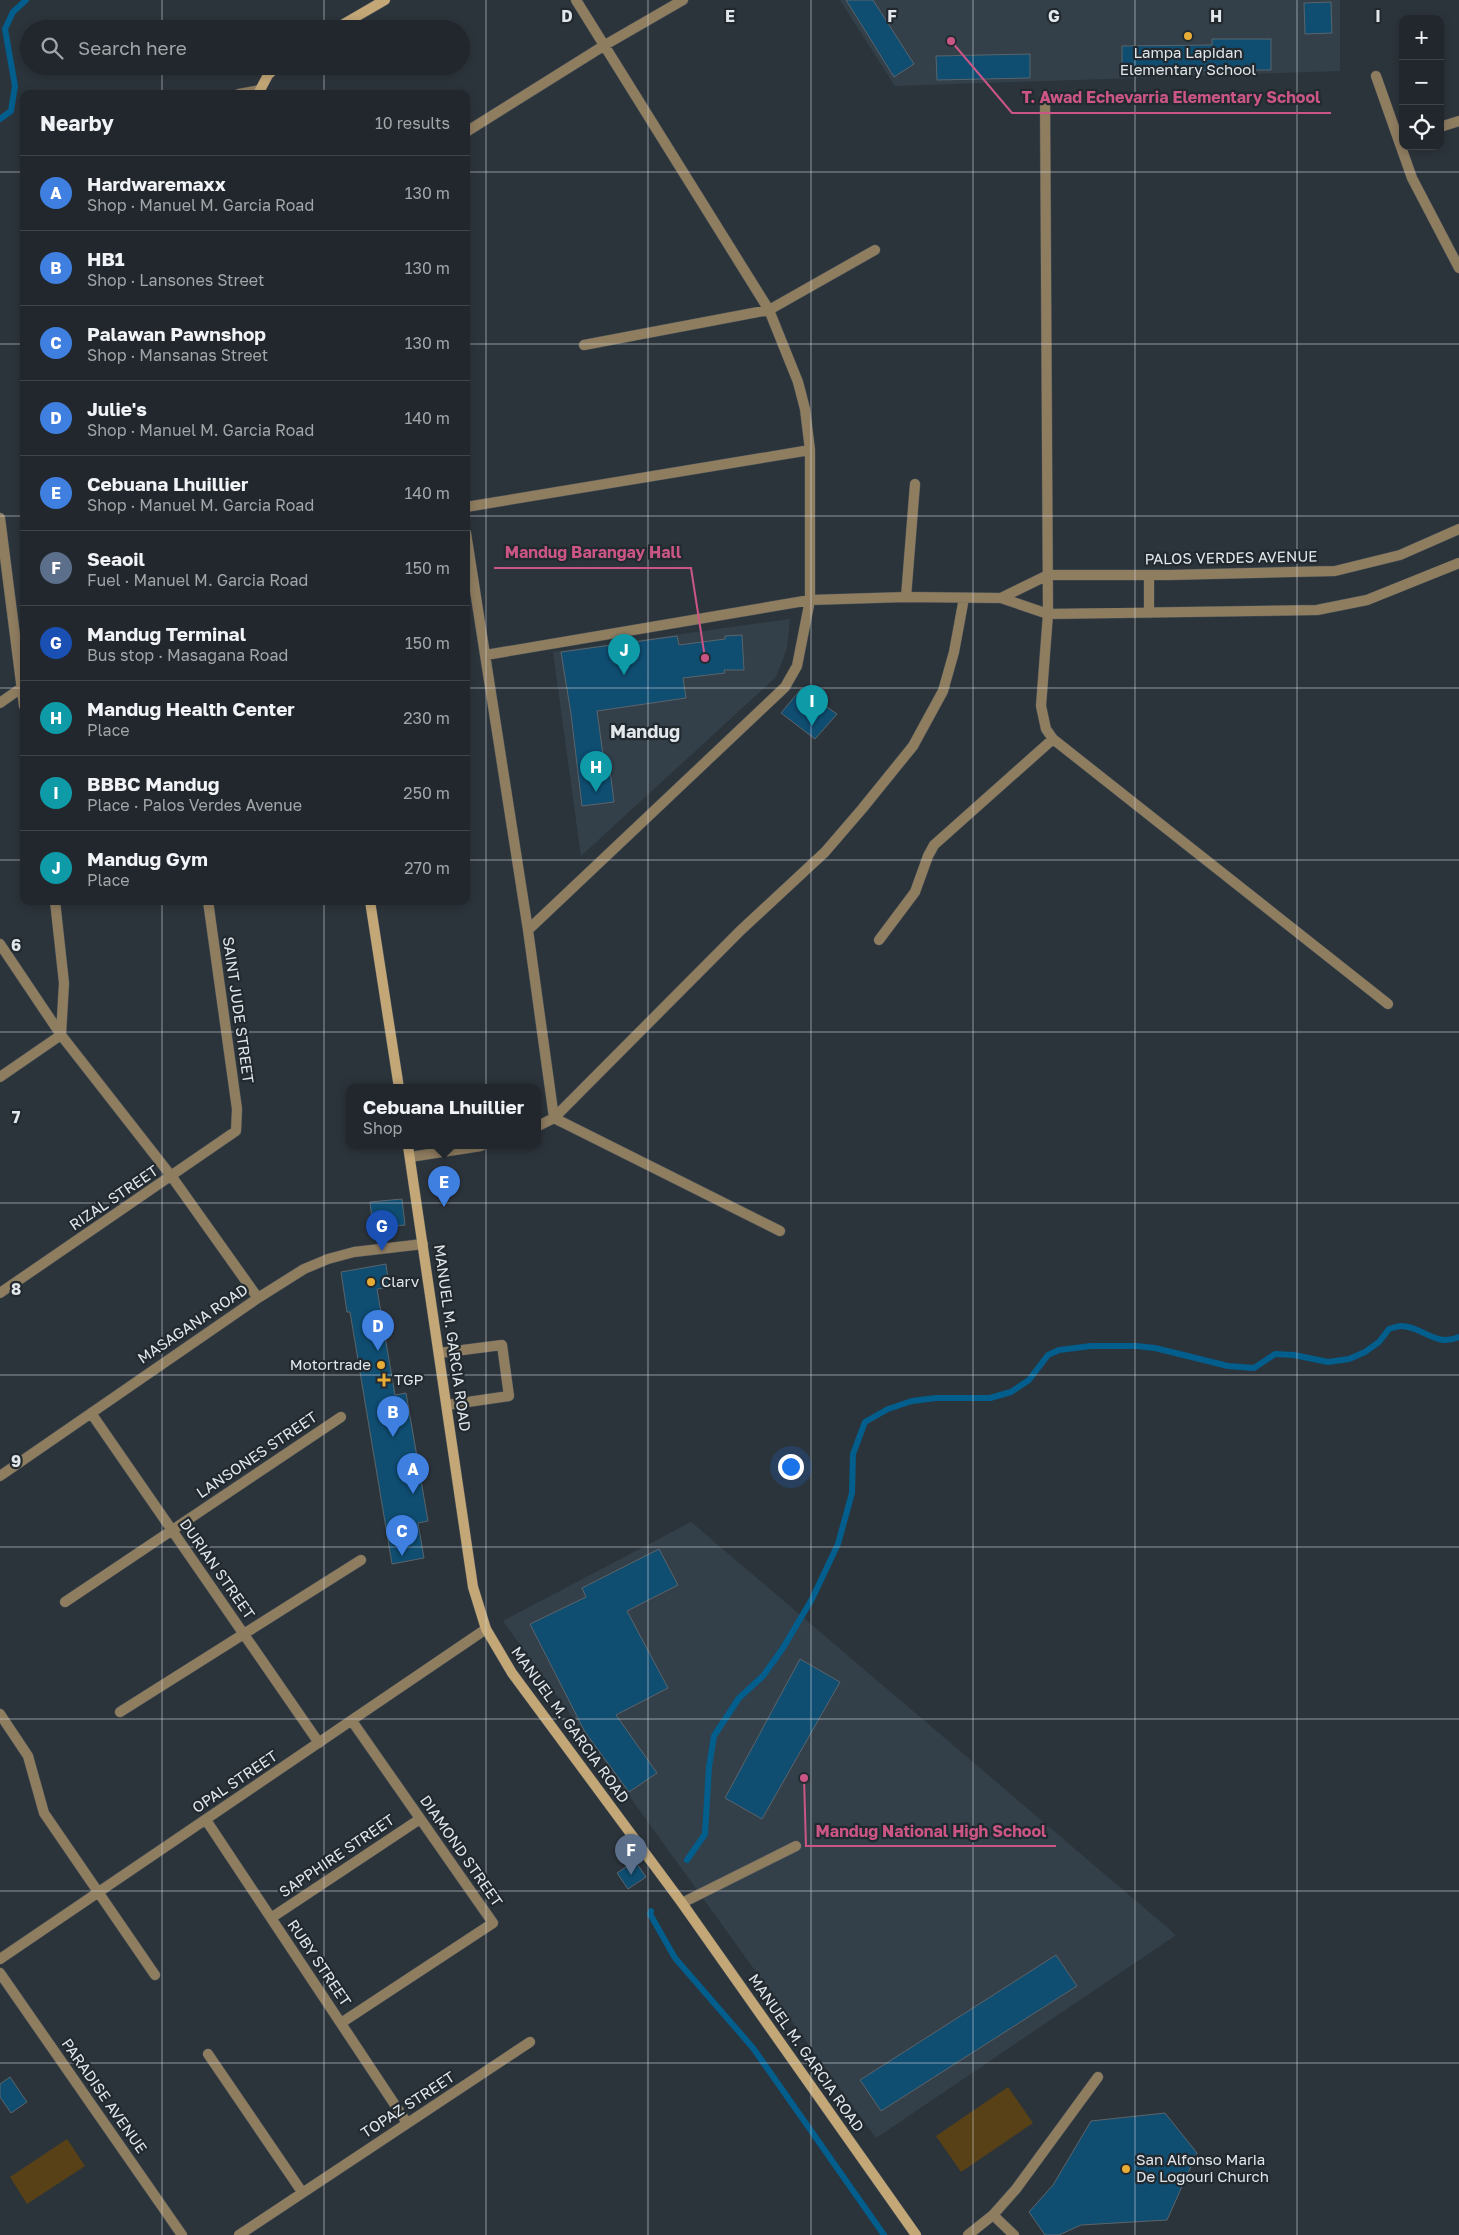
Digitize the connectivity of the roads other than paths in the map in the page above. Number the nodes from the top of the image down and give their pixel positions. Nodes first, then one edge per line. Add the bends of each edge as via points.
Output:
1 (385, 0) edge
2 (576, 0) edge
3 (683, 0) edge
4 (351, 20) edge
5 (604, 45) junction
6 (268, 75) edge
7 (1376, 76) dead end
8 (260, 90) edge
9 (1045, 96) dead end
10 (1459, 122) edge
11 (1444, 126) edge
12 (470, 129) edge
13 (1399, 135) edge
14 (1404, 150) edge
15 (875, 250) dead end
16 (1459, 268) edge
17 (769, 310) junction
18 (584, 345) dead end
19 (810, 450) junction
20 (915, 484) dead end
21 (470, 506) edge
22 (0, 518) edge
23 (1459, 529) edge
24 (470, 557) edge
25 (1459, 563) edge
26 (1048, 575) junction
27 (1149, 575) junction
28 (906, 597) junction
29 (964, 598) junction
30 (1001, 598) junction
31 (810, 600) junction
32 (1149, 613) junction
33 (1048, 614) junction
34 (486, 655) junction
35 (20, 672) edge
36 (20, 688) edge
37 (0, 703) edge
38 (1053, 739) junction
39 (55, 905) edge
40 (209, 905) edge
41 (371, 905) edge
42 (528, 930) junction
43 (879, 940) dead end
44 (0, 944) edge
45 (1388, 1004) dead end
46 (62, 1036) junction
47 (0, 1077) edge
48 (399, 1084) edge
49 (554, 1118) junction
50 (237, 1122) joint
51 (541, 1124) edge
52 (409, 1149) edge
53 (462, 1149) edge
54 (410, 1157) junction
55 (172, 1177) junction
56 (780, 1231) dead end
57 (423, 1244) junction
58 (0, 1293) edge
59 (258, 1298) junction
60 (440, 1353) junction
61 (447, 1405) junction
62 (90, 1413) junction
63 (341, 1417) dead end
64 (0, 1476) edge
65 (172, 1530) junction
66 (361, 1560) dead end
67 (65, 1602) dead end
68 (486, 1630) junction
69 (243, 1634) junction
70 (120, 1712) dead end
71 (0, 1714) edge
72 (352, 1721) junction
73 (319, 1743) junction
74 (420, 1818) junction
75 (206, 1820) junction
76 (796, 1846) dead end
77 (100, 1892) junction
78 (682, 1903) junction
79 (271, 1918) junction
80 (0, 1959) edge
81 (0, 1974) edge
82 (155, 1975) dead end
83 (341, 2023) junction
84 (530, 2042) dead end
85 (208, 2054) dead end
86 (1098, 2077) dead end
87 (407, 2123) junction
88 (302, 2192) junction
89 (993, 2215) junction
90 (182, 2235) edge
91 (239, 2235) edge
92 (916, 2235) edge
93 (968, 2235) edge
94 (1014, 2235) edge

1 - 4 main road
2 - 5 street
3 - 5 street
5 - 12 street
5 - 17 street
6 - 8 main road
7 - 13 street
9 - 26 street
10 - 11 street
14 - 16 street via 1412,178
15 - 17 street
17 - 18 street
17 - 19 street via 798,382
19 - 21 street
19 - 31 street
20 - 28 street
22 - 35 street
23 - 27 street, PALOS VERDES AVENUE via 1400,555 1335,571
24 - 34 street
25 - 32 street, PALOS VERDES AVENUE via 1368,600 1343,606 1317,610
26 - 27 street, PALOS VERDES AVENUE
26 - 30 street, PALOS VERDES AVENUE
26 - 33 street
27 - 32 street
28 - 29 street, PALOS VERDES AVENUE
28 - 31 street, PALOS VERDES AVENUE
29 - 30 street, PALOS VERDES AVENUE
29 - 49 street via 943,691 913,746 825,852 740,931
30 - 33 street, PALOS VERDES AVENUE
31 - 34 street, PALOS VERDES AVENUE
31 - 42 street via 797,666 785,687
32 - 33 street, PALOS VERDES AVENUE
33 - 38 street via 1041,706 1046,729
34 - 42 street
36 - 37 street
38 - 43 street via 934,845 915,892
38 - 45 street
39 - 46 street via 64,983
40 - 50 street, SAINT JUDE STREET
41 - 48 main road
42 - 49 street
44 - 46 street
46 - 47 street
46 - 55 street
49 - 51 street
49 - 56 street
50 - 55 street, RIZAL STREET via 236,1131
52 - 54 main road, MANUEL M. GARCIA ROAD
53 - 54 street
54 - 57 main road, MANUEL M. GARCIA ROAD
55 - 58 street, RIZAL STREET
55 - 59 street
57 - 59 street, MASAGANA ROAD via 376,1248 328,1259
57 - 60 main road, MANUEL M. GARCIA ROAD
59 - 62 street, MASAGANA ROAD
60 - 61 main road, MANUEL M. GARCIA ROAD
60 - 61 street via 502,1345 510,1396
61 - 68 main road, MANUEL M. GARCIA ROAD via 473,1588
62 - 64 street, MASAGANA ROAD
62 - 65 street, DURIAN STREET
63 - 65 street, LANSONES STREET
65 - 67 street, LANSONES STREET
65 - 69 street, DURIAN STREET
66 - 69 street
68 - 72 street, OPAL STREET
68 - 78 main road, MANUEL M. GARCIA ROAD via 536,1708
69 - 70 street
69 - 73 street, DURIAN STREET
71 - 77 street via 28,1756 44,1812
72 - 73 street, OPAL STREET
72 - 74 street, DIAMOND STREET
73 - 75 street, OPAL STREET
74 - 79 street, SAPPHIRE STREET
74 - 83 street, DIAMOND STREET via 493,1923
75 - 77 street, OPAL STREET
75 - 79 street, RUBY STREET
76 - 78 street
77 - 80 street, OPAL STREET
77 - 82 street
78 - 92 main road, MANUEL M. GARCIA ROAD
79 - 83 street, RUBY STREET
81 - 90 street, PARADISE AVENUE
83 - 87 street, RUBY STREET
84 - 87 street, TOPAZ STREET
85 - 88 street
86 - 89 street via 1016,2189
87 - 88 street, TOPAZ STREET
88 - 91 street, TOPAZ STREET
89 - 93 street
89 - 94 street

